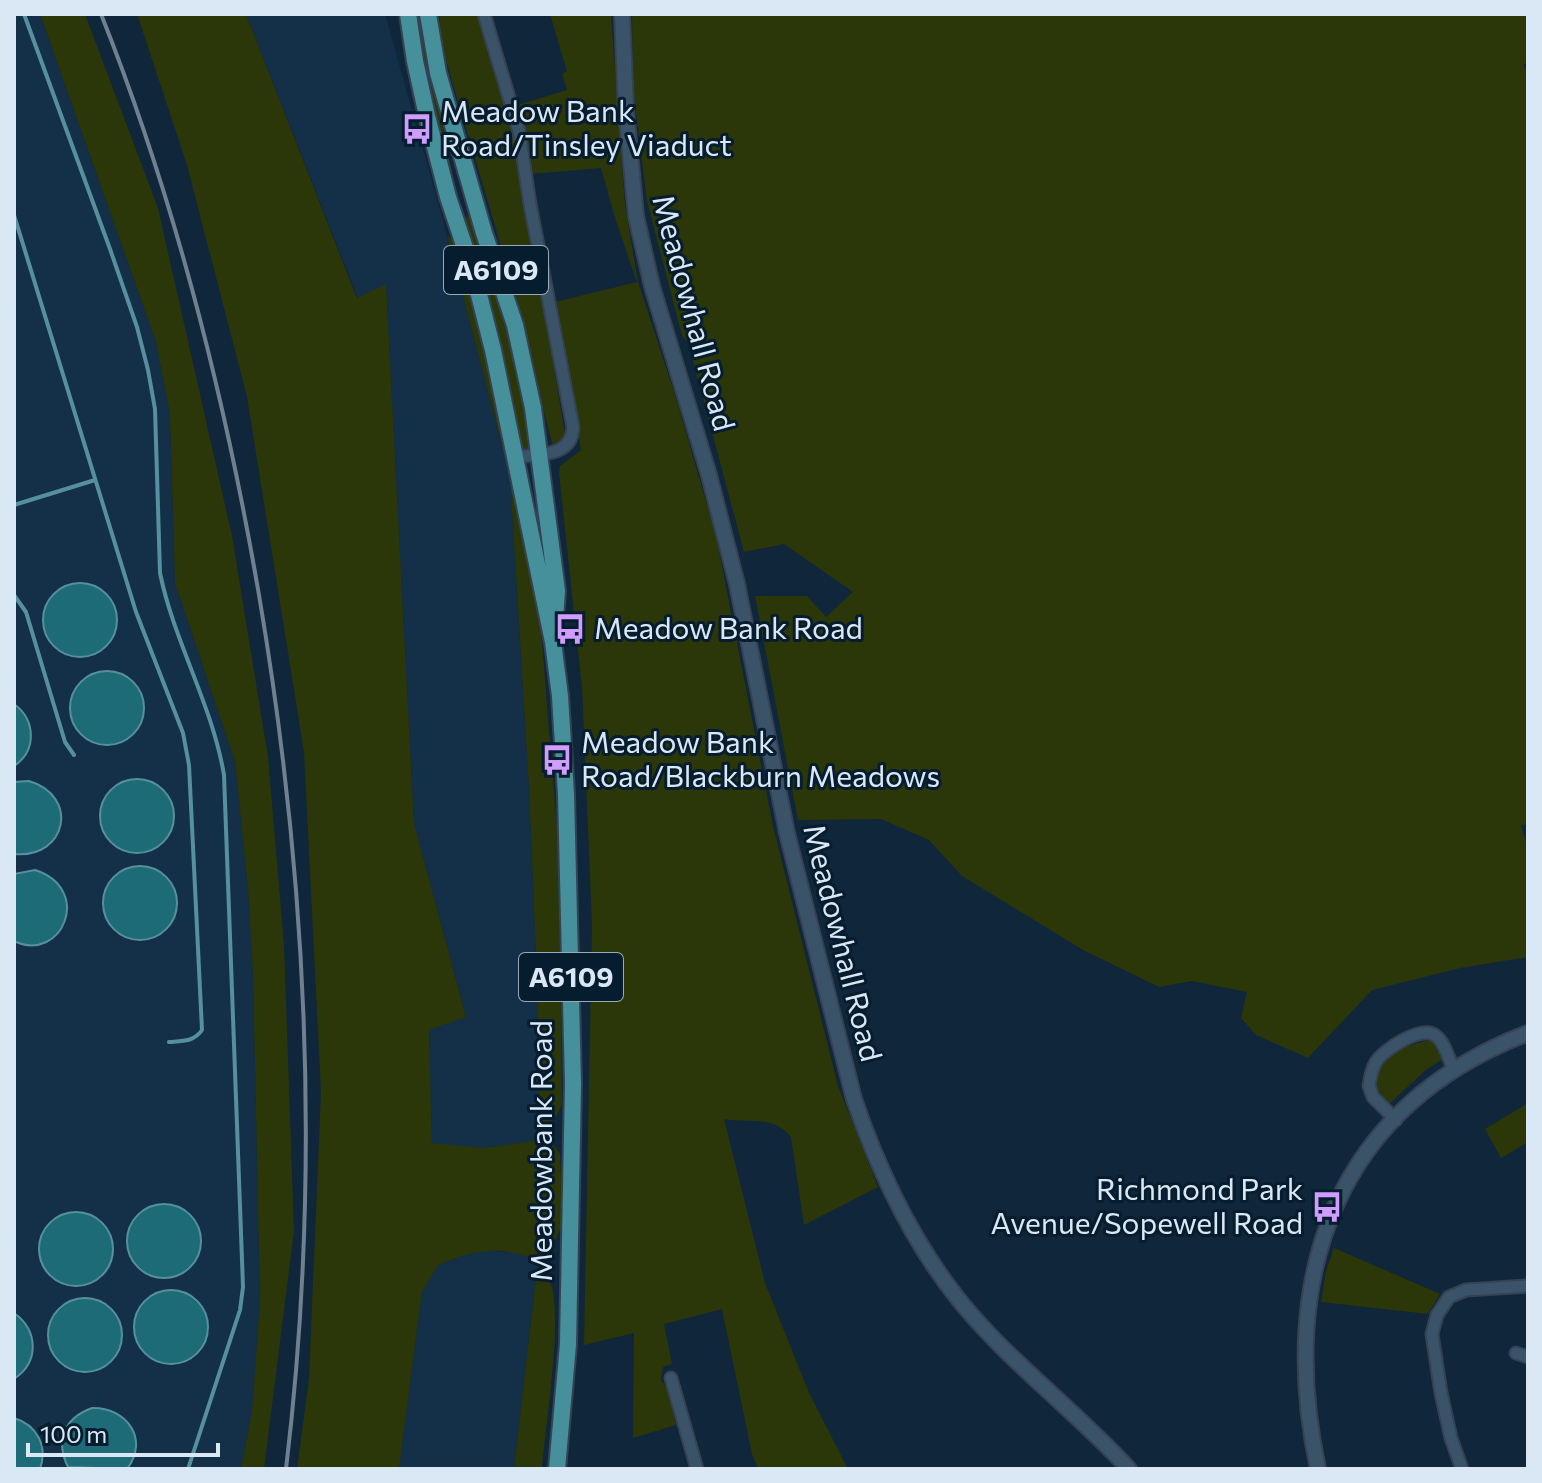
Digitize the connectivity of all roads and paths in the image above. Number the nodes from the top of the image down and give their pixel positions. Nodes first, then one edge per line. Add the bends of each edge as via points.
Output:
1 (408, 14) edge
2 (428, 14) edge
3 (484, 14) edge
4 (622, 14) edge
5 (472, 190) junction
6 (448, 197) junction
7 (540, 453) junction
8 (514, 457) junction
9 (553, 642) junction
10 (1528, 1033) edge
11 (1454, 1070) junction
12 (1396, 1120) junction
13 (1528, 1286) edge
14 (671, 1378) dead end
15 (557, 1469) edge
16 (697, 1469) edge
17 (1129, 1469) edge
18 (1318, 1469) edge
19 (1462, 1469) edge

1 - 6 main road, A6109
2 - 5 main road, A6109 via 438,73
3 - 7 street via 519,131 573,427 568,446
4 - 17 street, Meadowhall Road via 636,216 737,584 787,833 862,1123 903,1215 960,1302
5 - 6 main road
5 - 7 main road, A6109 via 515,325
6 - 8 main road, A6109 via 474,275
7 - 8 street
7 - 9 main road, A6109 via 557,591
8 - 9 main road, A6109
9 - 15 main road, Meadowbank Road / A6109 via 566,794 573,1084 568,1344
10 - 11 street
11 - 12 street
11 - 12 street via 1439,1038 1430,1033 1384,1052 1369,1086
12 - 18 street via 1342,1191 1314,1265 1305,1357
13 - 19 street via 1466,1290 1449,1297 1437,1315 1432,1334 1441,1393
14 - 16 street

